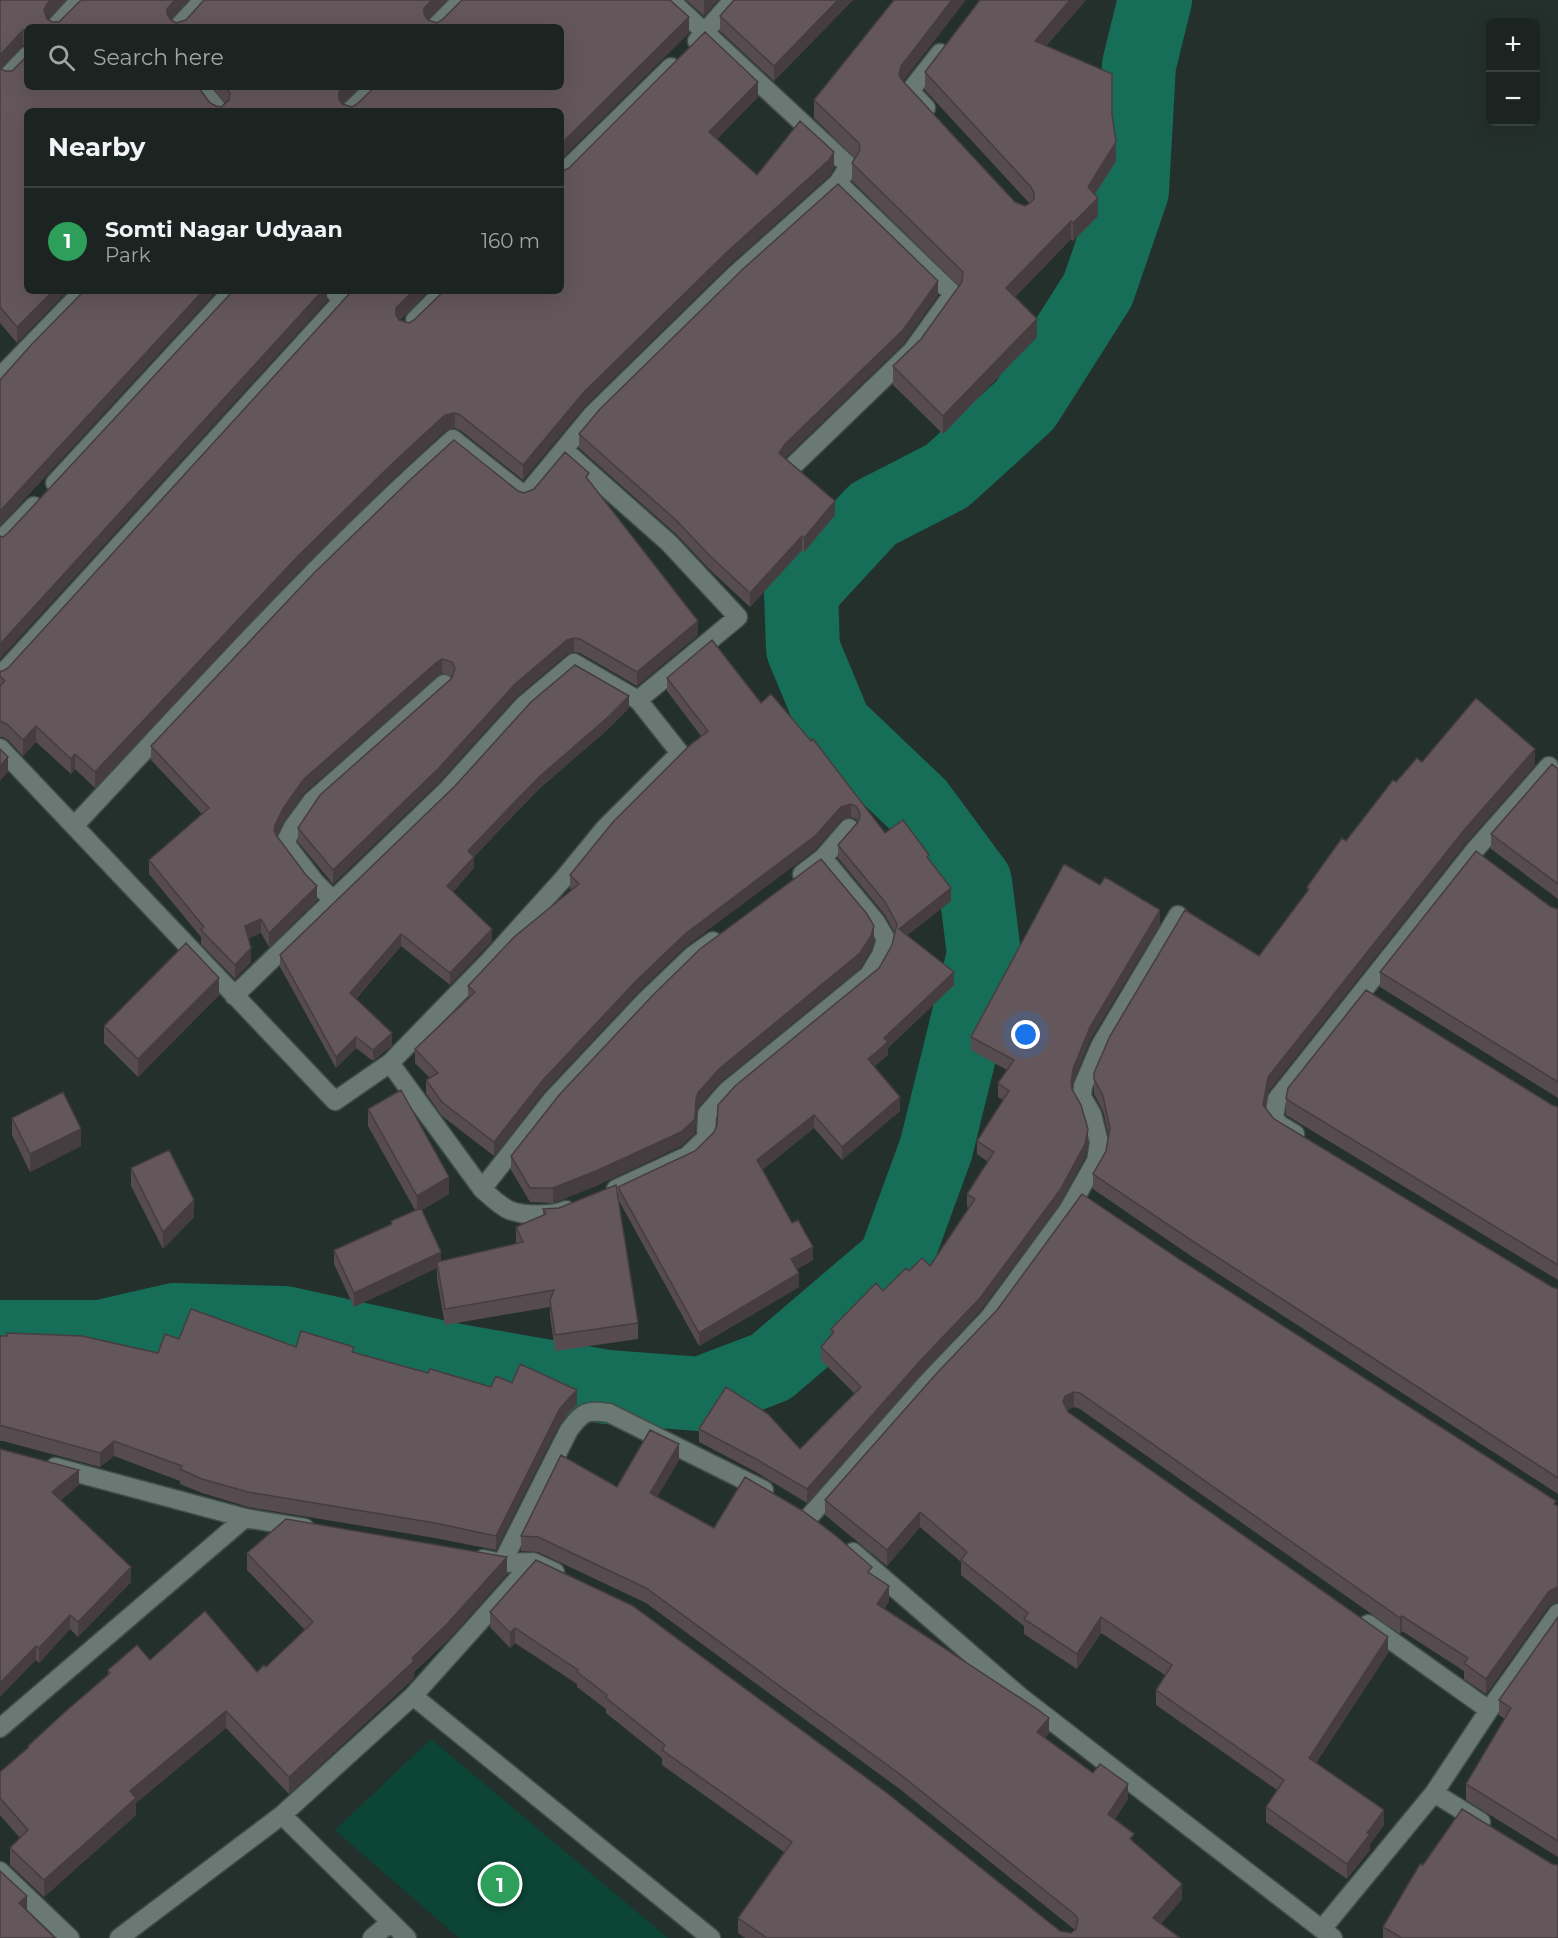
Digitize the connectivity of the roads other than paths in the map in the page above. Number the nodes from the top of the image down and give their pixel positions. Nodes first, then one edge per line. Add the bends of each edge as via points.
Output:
1 (80, 0) edge
2 (203, 0) edge
3 (462, 0) edge
4 (670, 0) edge
5 (733, 0) edge
6 (58, 24) edge
7 (181, 24) edge
8 (438, 24) edge
9 (704, 33) junction
10 (954, 35) edge
11 (24, 59) edge
12 (8, 76) edge
13 (202, 90) edge
14 (372, 90) edge
15 (216, 108) edge
16 (353, 108) edge
17 (934, 117) edge
18 (564, 172) edge
19 (838, 183) junction
20 (79, 294) edge
21 (229, 294) edge
22 (336, 294) edge
23 (441, 294) edge
24 (407, 327) edge
25 (0, 377) edge
26 (564, 450) junction
27 (793, 466) edge
28 (0, 542) edge
29 (0, 676) edge
30 (444, 684) edge
31 (638, 700) junction
32 (0, 748) edge
33 (1549, 766) edge
34 (74, 826) junction
35 (849, 828) edge
36 (823, 858) junction
37 (786, 886) edge
38 (333, 900) junction
39 (1178, 915) dead end
40 (730, 928) edge
41 (1363, 990) junction
42 (234, 996) junction
43 (1382, 1002) edge
44 (390, 1064) junction
45 (1313, 1145) edge
46 (482, 1189) junction
47 (601, 1196) edge
48 (583, 1203) edge
49 (33, 1461) edge
50 (809, 1517) junction
51 (245, 1518) junction
52 (826, 1530) edge
53 (327, 1532) edge
54 (842, 1542) edge
55 (468, 1556) edge
56 (533, 1562) junction
57 (502, 1563) junction
58 (576, 1582) edge
59 (1558, 1613) edge
60 (1354, 1615) edge
61 (413, 1695) junction
62 (1490, 1710) junction
63 (0, 1728) edge
64 (1434, 1793) junction
65 (282, 1815) junction
66 (1495, 1831) edge
67 (0, 1871) edge
68 (391, 1922) junction
69 (1327, 1934) edge
70 (70, 1938) edge
71 (119, 1938) edge
72 (372, 1938) edge
73 (407, 1938) edge
74 (711, 1938) edge

1 - 6 street
2 - 7 street
3 - 8 street
4 - 9 street
5 - 9 street
9 - 18 street
9 - 19 street via 849,166
10 - 17 street via 910,91
11 - 12 street
13 - 15 street
14 - 16 street
19 - 26 street via 735,275 592,415
19 - 27 street via 953,294 912,351
20 - 25 street
21 - 28 street
22 - 29 street via 342,301
23 - 24 street
26 - 31 street via 669,543 738,617
26 - 34 street via 525,496 453,438 398,487 277,609
30 - 38 street via 312,801 293,827 285,843
31 - 38 street via 574,663 523,706 447,790
31 - 44 street via 680,753 605,828 490,960
32 - 34 street
33 - 41 street
34 - 42 street
35 - 36 street
36 - 37 street
36 - 47 street via 886,939 869,975 726,1091 707,1114 706,1138 687,1156
38 - 42 street
39 - 50 street via 1100,1046 1083,1086 1082,1097 1092,1114 1099,1143 1083,1196 1069,1209 989,1318
40 - 46 street via 645,1001 550,1101
41 - 43 street
41 - 45 street via 1277,1099 1274,1118
42 - 44 street via 335,1101
44 - 46 street
46 - 48 street via 509,1210 533,1214 555,1214
49 - 51 street
50 - 52 street
50 - 57 street via 750,1482 609,1413 590,1410 569,1430
51 - 53 street
51 - 63 street
54 - 69 street via 1022,1698
55 - 57 street
56 - 57 street
56 - 58 street
56 - 61 street
59 - 62 street
60 - 62 street
61 - 65 street
61 - 74 street
62 - 64 street
64 - 66 street
64 - 69 street
65 - 68 street
65 - 71 street
67 - 70 street
68 - 72 street
68 - 73 street

